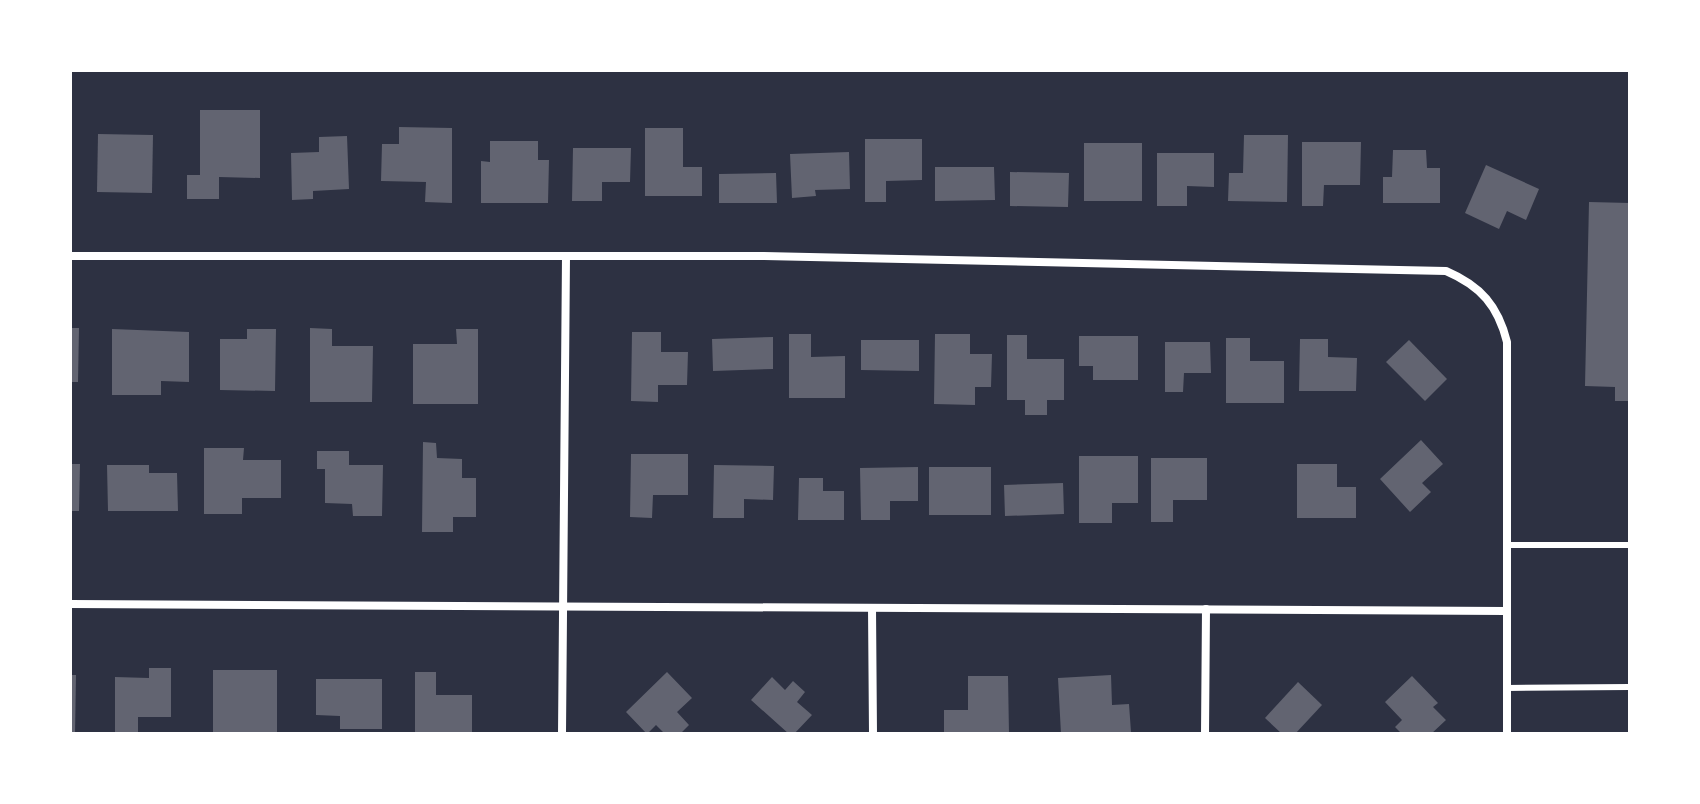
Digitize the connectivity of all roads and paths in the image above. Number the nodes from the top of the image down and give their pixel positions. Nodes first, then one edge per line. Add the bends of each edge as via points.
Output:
1 (70, 256) edge
2 (566, 256) junction
3 (1506, 545) junction
4 (1630, 545) edge
5 (70, 604) edge
6 (563, 606) junction
7 (872, 608) junction
8 (1206, 609) junction
9 (1506, 611) junction
10 (1630, 687) edge
11 (1507, 688) junction
12 (562, 734) edge
13 (873, 734) edge
14 (1205, 734) edge
15 (1507, 734) edge

1 - 2 street
2 - 3 street via 1446,271 1480,290 1493,305 1507,342
2 - 6 street
3 - 4 lane
3 - 9 street
5 - 6 street
6 - 7 street
6 - 12 street
7 - 8 street
7 - 13 street
8 - 9 street
8 - 14 street
9 - 11 street
10 - 11 lane
11 - 15 street

